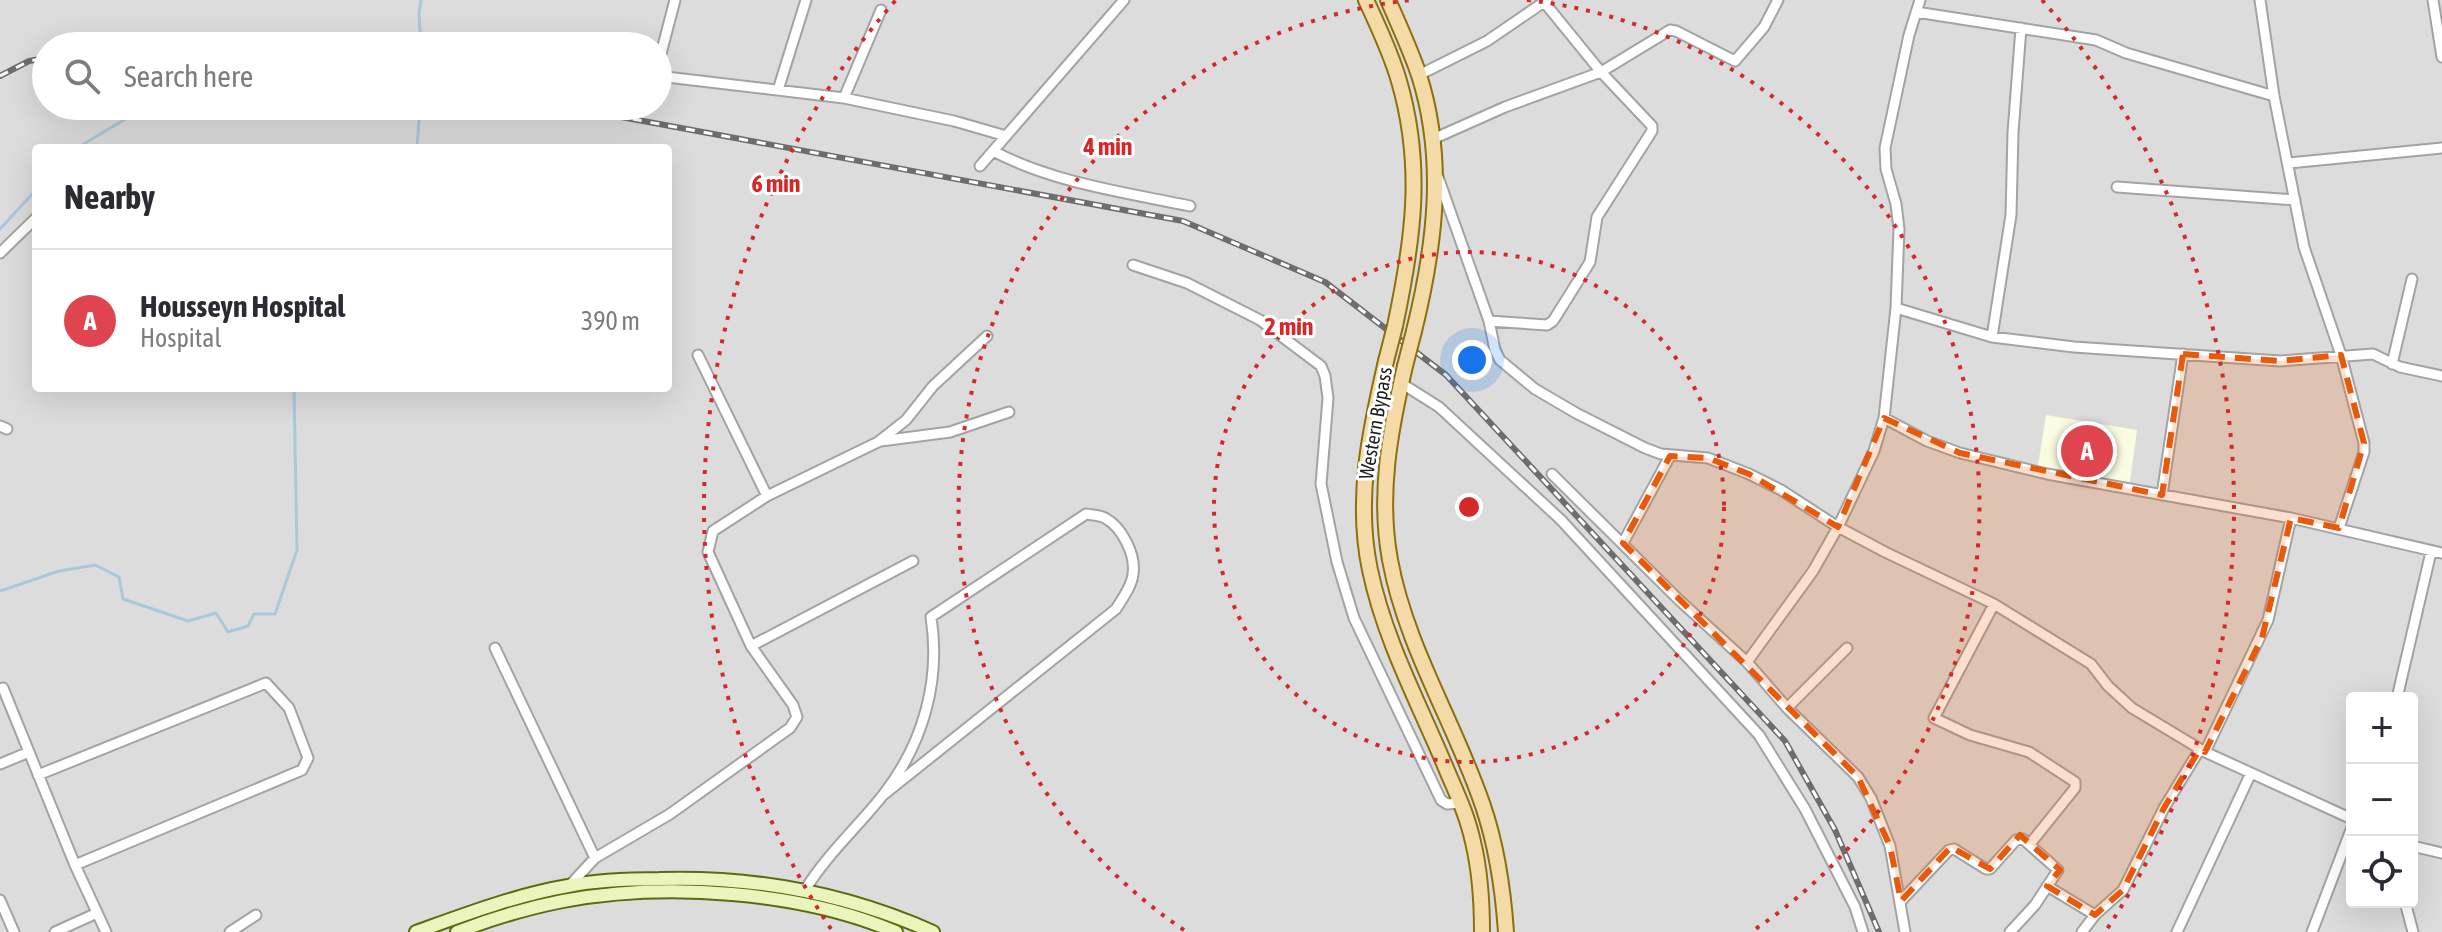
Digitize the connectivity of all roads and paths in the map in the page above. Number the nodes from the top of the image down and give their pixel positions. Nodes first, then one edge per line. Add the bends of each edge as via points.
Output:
1 (675, 0) edge
2 (806, 0) edge
3 (1124, 0) edge
4 (1366, 0) edge
5 (1388, 0) edge
6 (1778, 0) edge
7 (1920, 0) edge
8 (2260, 0) edge
9 (2433, 0) edge
10 (1545, 1) edge
11 (881, 10) dead end
12 (1916, 12) junction
13 (2021, 28) junction
14 (667, 32) edge
15 (2442, 57) edge
16 (1601, 72) junction
17 (1419, 75) junction
18 (672, 78) edge
19 (778, 90) junction
20 (2274, 96) junction
21 (844, 98) junction
22 (1006, 136) junction
23 (1433, 139) junction
24 (2442, 148) edge
25 (993, 151) junction
26 (2289, 163) junction
27 (980, 166) dead end
28 (1436, 171) junction
29 (2117, 187) dead end
30 (2295, 200) junction
31 (1190, 206) dead end
32 (32, 222) edge
33 (0, 253) edge
34 (1133, 265) dead end
35 (2412, 279) dead end
36 (1896, 308) junction
37 (1489, 321) junction
38 (987, 336) dead end
39 (1992, 337) junction
40 (2183, 354) junction
41 (698, 355) dead end
42 (2341, 355) junction
43 (2392, 364) junction
44 (2442, 376) edge
45 (1401, 383) junction
46 (1009, 412) dead end
47 (1884, 418) junction
48 (878, 442) junction
49 (1670, 456) junction
50 (1552, 474) dead end
51 (2162, 495) junction
52 (767, 496) junction
53 (2291, 518) junction
54 (1838, 527) junction
55 (2339, 528) junction
56 (1623, 543) junction
57 (2436, 552) edge
58 (913, 561) dead end
59 (1994, 604) junction
60 (751, 646) junction
61 (495, 648) dead end
62 (1847, 648) dead end
63 (1747, 662) junction
64 (3, 688) dead end
65 (2399, 692) edge
66 (1787, 708) junction
67 (2202, 750) junction
68 (29, 752) junction
69 (0, 764) edge
70 (2251, 773) junction
71 (38, 775) junction
72 (882, 796) junction
73 (1461, 803) junction
74 (2346, 816) edge
75 (2030, 844) junction
76 (2418, 847) edge
77 (2346, 852) edge
78 (2442, 853) edge
79 (595, 858) junction
80 (75, 865) junction
81 (570, 885) junction
82 (2047, 886) junction
83 (805, 890) junction
84 (0, 900) edge
85 (1901, 901) junction
86 (2407, 908) edge
87 (97, 913) junction
88 (256, 915) dead end
89 (2095, 915) junction
90 (464, 931) edge
91 (14, 932) edge
92 (55, 932) edge
93 (106, 932) edge
94 (230, 932) edge
95 (416, 932) edge
96 (896, 932) edge
97 (933, 932) edge
98 (1482, 932) edge
99 (1506, 932) edge
100 (1863, 932) edge
101 (1905, 932) edge
102 (2010, 932) edge
103 (2082, 932) edge
104 (2177, 932) edge
105 (2312, 932) edge
106 (2413, 932) edge

1 - 14 street
2 - 19 street
3 - 22 street
4 - 73 main road, Western Bypass, bridge via 1399,80 1415,170 1412,235 1375,406 1363,485 1363,525 1389,636
5 - 17 main road, Western Bypass
6 - 16 street via 1764,27 1735,61 1670,30
7 - 12 street
8 - 20 street
9 - 15 street
10 - 16 street
10 - 17 street via 1487,41
11 - 21 street
12 - 13 street
12 - 36 street via 1885,148 1899,229
13 - 20 street via 2096,40
13 - 39 street via 2011,215
16 - 23 street
16 - 37 street via 1652,131 1597,217 1587,268 1553,321
17 - 23 main road, Western Bypass
18 - 19 street
19 - 21 street
20 - 26 street
21 - 22 street
22 - 25 street
23 - 28 main road, Western Bypass
24 - 26 street
25 - 27 street
25 - 31 street via 1055,177
26 - 30 street
28 - 37 street
28 - 45 main road, Western Bypass, bridge via 1432,248
29 - 30 street
30 - 42 street via 2304,247
32 - 33 street
34 - 73 street via 1187,283 1260,320 1321,366 1328,398 1321,484 1354,618 1441,800
35 - 43 street
36 - 39 street
36 - 47 street
37 - 49 street via 1500,360 1535,389
38 - 48 street
39 - 40 street
40 - 42 street via 2280,361
40 - 51 street
41 - 52 street
42 - 43 street via 2373,354
42 - 55 street via 2364,452
43 - 44 street
45 - 99 main road, Western Bypass via 1384,490 1390,562 1415,644 1484,807 1501,877
45 - 100 street via 1439,407 1561,520 1759,735 1805,809
46 - 48 street via 950,432
47 - 51 street via 1960,453
47 - 54 street
48 - 52 street
49 - 54 street via 1708,458 1749,474
49 - 56 street
50 - 56 street
51 - 53 street
52 - 60 street via 713,531 708,542
53 - 55 street
53 - 67 street via 2262,638
54 - 59 street
54 - 63 street
55 - 57 street
56 - 63 street
57 - 65 street
58 - 60 street
59 - 67 street via 2091,664 2132,708
59 - 75 street via 1934,718 2029,752 2075,782
60 - 79 street via 793,705 797,717 790,728 670,814
61 - 79 street
62 - 66 street
63 - 66 street
64 - 68 street
66 - 85 street via 1858,777 1871,798 1890,846
67 - 70 street
67 - 89 street via 2164,808 2123,890
68 - 69 street
68 - 71 street
70 - 74 street
70 - 104 street
71 - 80 street
71 - 80 street via 266,683 291,713 308,758 302,770
72 - 72 street via 923,726 932,688 931,617 1086,514 1105,517 1130,551 1133,574 1116,609
72 - 83 street
73 - 98 main road, Western Bypass via 1480,878
75 - 82 street via 2058,868
75 - 85 street via 2016,840 1990,869 1949,850
76 - 78 street
77 - 105 street
79 - 81 street
80 - 87 street
81 - 83 main road via 690,878
81 - 95 main road via 520,896
82 - 89 street
82 - 102 street
83 - 97 main road via 868,906
84 - 91 street
85 - 101 street
86 - 106 street
87 - 92 street
87 - 93 street
88 - 94 street
89 - 103 street
90 - 96 main road via 565,901 676,893 798,904

